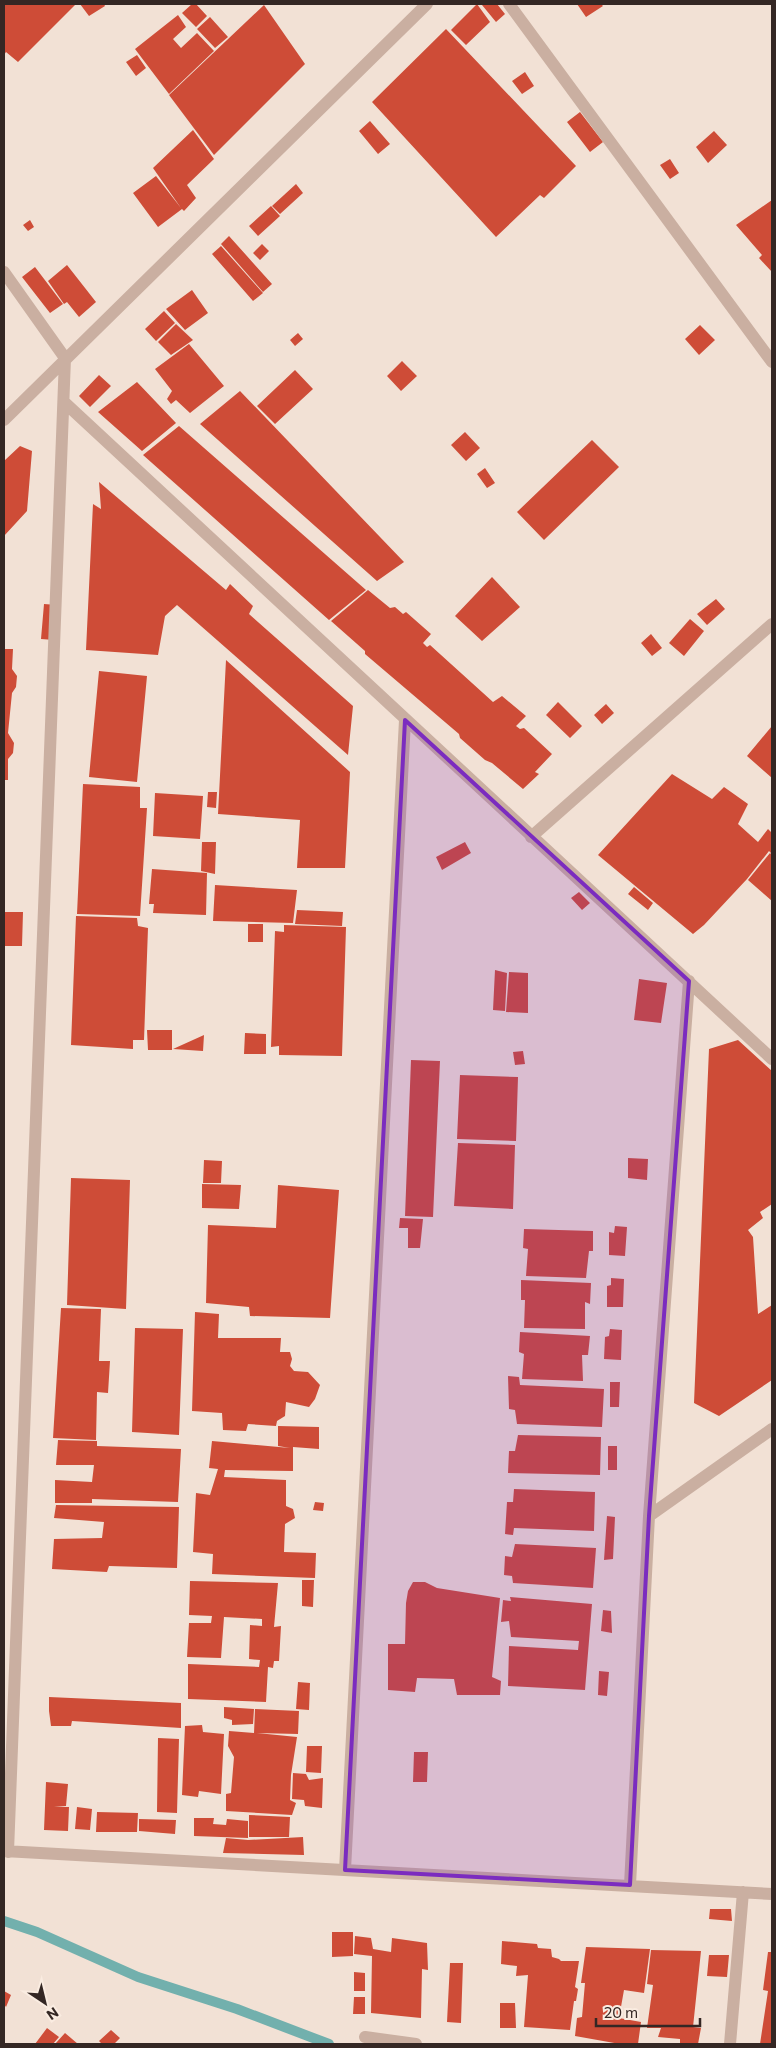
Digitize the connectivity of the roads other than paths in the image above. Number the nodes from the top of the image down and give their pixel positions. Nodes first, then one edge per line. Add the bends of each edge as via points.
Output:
1 (427, 4) edge
2 (509, 4) edge
3 (4, 272) edge
4 (65, 358) junction
5 (772, 362) edge
6 (64, 402) junction
7 (4, 420) edge
8 (772, 624) edge
9 (404, 720) junction
10 (531, 837) junction
11 (689, 980) junction
12 (772, 1059) edge
13 (772, 1429) edge
14 (649, 1516) junction
15 (6, 1851) edge
16 (345, 1870) junction
17 (630, 1886) junction
18 (743, 1892) junction
19 (772, 1894) edge
20 (365, 2037) dead end
21 (416, 2044) edge
22 (730, 2044) edge

1 - 4 street
2 - 5 street
3 - 4 street
4 - 6 street
4 - 7 street
6 - 9 street
6 - 15 street
8 - 10 street
9 - 10 street
9 - 16 street
10 - 11 street
11 - 12 street
11 - 14 street
13 - 14 street
14 - 17 street
15 - 16 street
16 - 17 street
17 - 18 street
18 - 19 street
18 - 22 street
20 - 21 street

